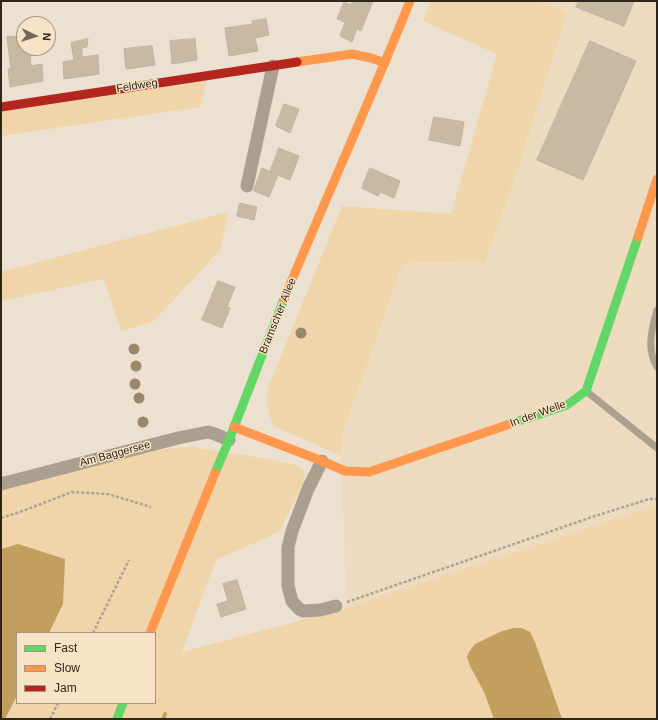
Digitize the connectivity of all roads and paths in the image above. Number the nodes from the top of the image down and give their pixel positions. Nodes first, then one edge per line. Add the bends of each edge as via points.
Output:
1 (410, 1) edge
2 (385, 63) junction
3 (273, 66) junction
4 (1, 107) edge
5 (657, 179) edge
6 (247, 186) dead end
7 (657, 310) edge
8 (657, 367) edge
9 (586, 391) junction
10 (234, 427) junction
11 (229, 440) junction
12 (657, 448) edge
13 (322, 461) junction
14 (1, 484) edge
15 (657, 499) edge
16 (151, 508) dead end
17 (1, 518) edge
18 (129, 560) dead end
19 (336, 606) joint
20 (93, 632) edge
21 (150, 632) edge
22 (58, 704) edge
23 (123, 704) edge
24 (50, 719) edge
25 (117, 719) edge

1 - 2 street, Bramscher Allee
2 - 3 street, Feldweg via 352,54
2 - 10 street, Bramscher Allee via 297,268
3 - 4 street, Feldweg
3 - 6 street
5 - 9 street
7 - 8 lane via 651,334 651,349
9 - 12 lane
9 - 13 street, In der Welle via 567,405 369,472 345,471
10 - 11 street, Bramscher Allee
10 - 13 street, In der Welle
11 - 14 street, Am Baggersee via 208,432 200,433
11 - 21 street, Bramscher Allee
13 - 19 street via 292,531 288,547 288,586 292,601 303,611
15 - 19 path via 649,499 592,517
16 - 17 path via 108,494 72,492
18 - 20 path
22 - 24 path
23 - 25 street

